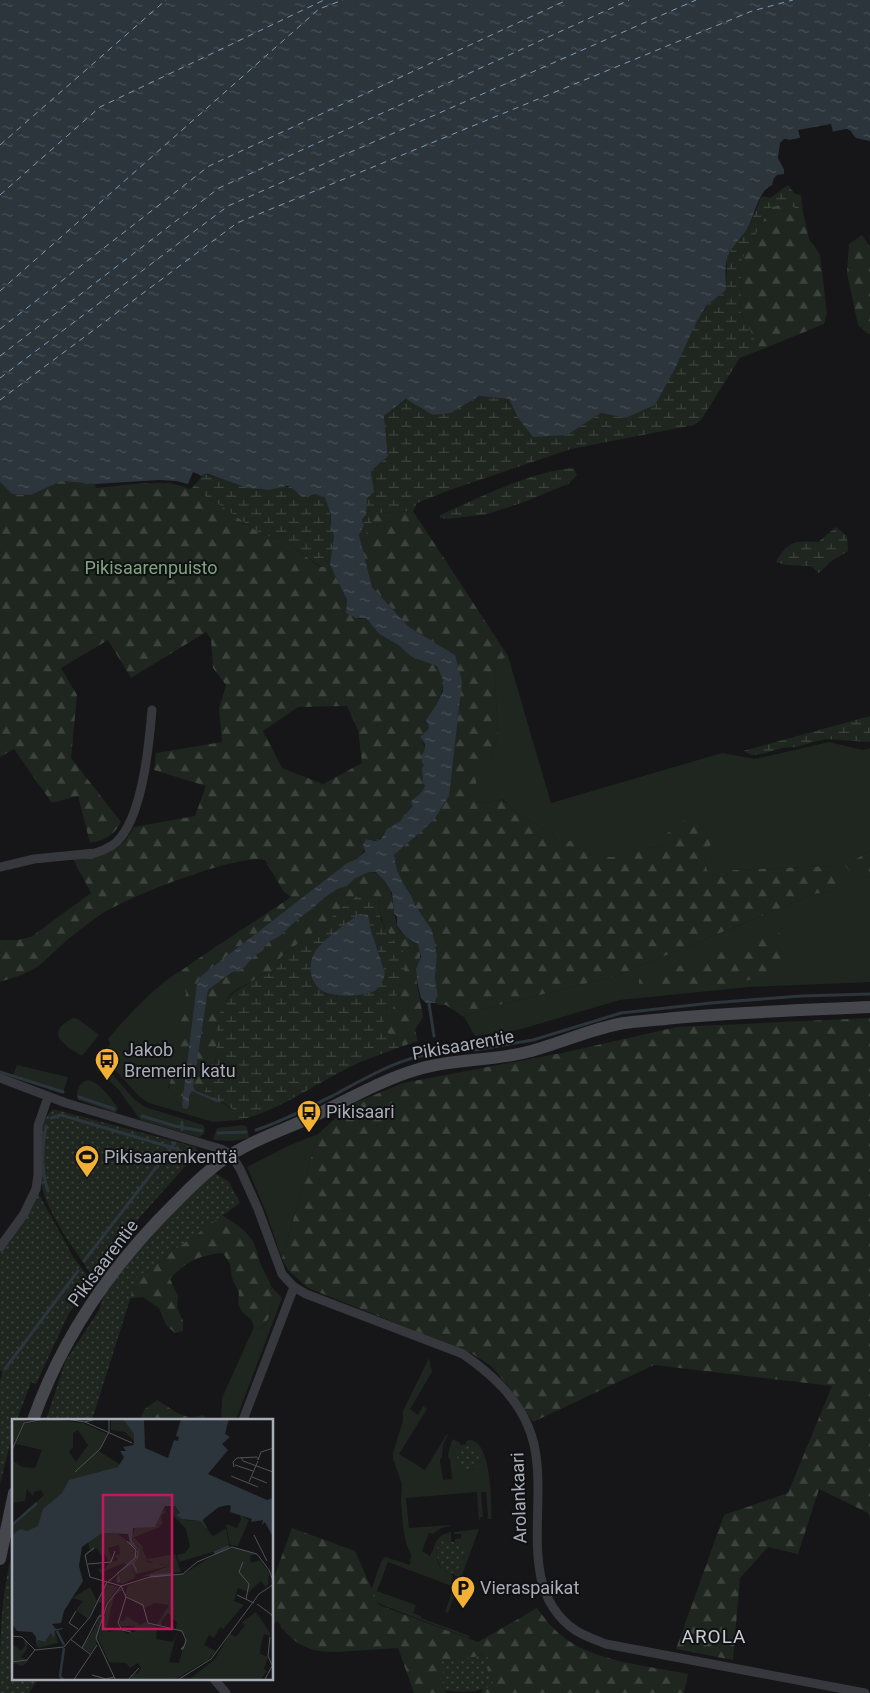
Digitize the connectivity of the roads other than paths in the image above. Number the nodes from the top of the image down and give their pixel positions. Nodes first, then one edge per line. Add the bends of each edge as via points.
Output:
1 (152, 710) dead end
2 (0, 867) edge
3 (870, 1007) edge
4 (0, 1078) edge
5 (48, 1097) junction
6 (231, 1154) junction
7 (0, 1247) edge
8 (294, 1288) junction
9 (33, 1419) edge
10 (243, 1419) edge
11 (12, 1500) edge
12 (3, 1529) edge
13 (0, 1559) edge
14 (215, 1680) edge
15 (226, 1693) edge
16 (865, 1693) edge

1 - 2 street via 139,794 125,831 116,843 95,853 34,859
3 - 6 street, Pikisaarentie via 734,1013 626,1023 523,1053 430,1066 396,1076
4 - 5 street
5 - 6 street
5 - 7 street via 38,1126 36,1189 24,1214
6 - 8 street via 258,1209 282,1274
6 - 9 street, Pikisaarentie via 213,1166 165,1212 117,1267 77,1326 52,1372
8 - 10 street
8 - 16 street, Arolankaari via 463,1354 503,1387 528,1426 536,1456 538,1554 542,1584 555,1611 575,1630 606,1644
11 - 12 street
12 - 13 street
14 - 15 street

